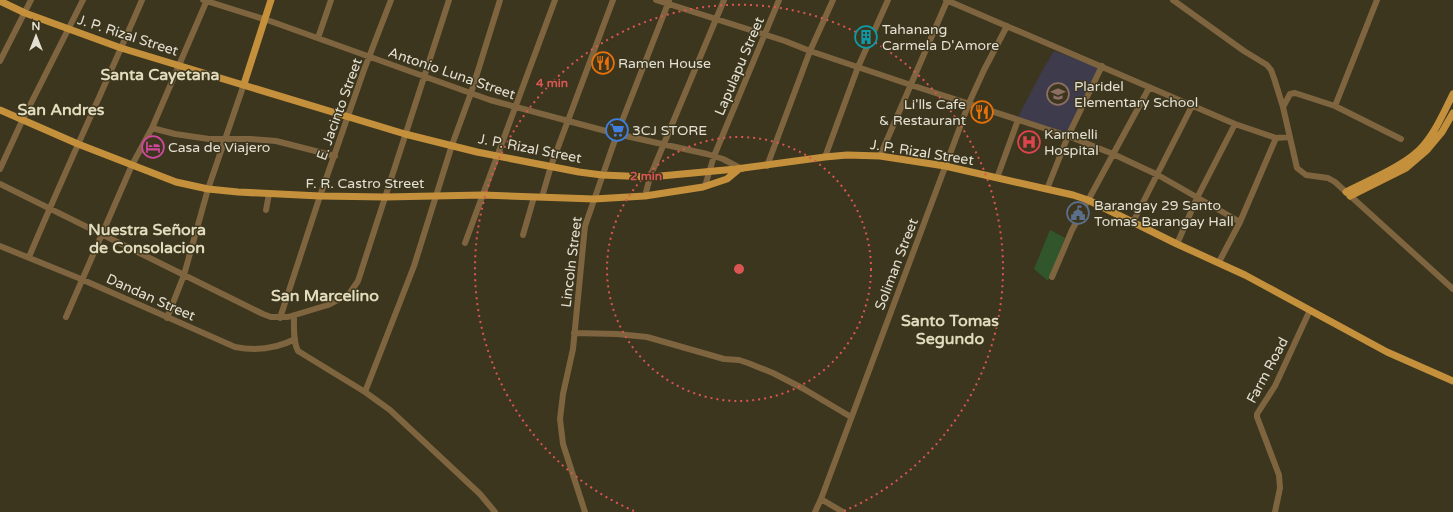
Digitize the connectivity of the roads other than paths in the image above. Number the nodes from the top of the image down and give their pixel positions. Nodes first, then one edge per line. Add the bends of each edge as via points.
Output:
1 (31, 0) edge
2 (83, 0) edge
3 (142, 0) edge
4 (205, 0) edge
5 (271, 0) edge
6 (331, 0) edge
7 (391, 0) edge
8 (449, 0) edge
9 (500, 0) edge
10 (555, 0) edge
11 (613, 0) edge
12 (656, 0) edge
13 (724, 0) edge
14 (779, 0) edge
15 (832, 0) edge
16 (888, 0) edge
17 (946, 0) edge
18 (1173, 0) edge
19 (1378, 0) edge
20 (0, 1) edge
21 (669, 2) edge
22 (25, 13) junction
23 (265, 19) junction
24 (717, 19) junction
25 (1007, 26) junction
26 (69, 29) junction
27 (765, 34) junction
28 (318, 38) junction
29 (121, 48) junction
30 (810, 51) junction
31 (370, 57) junction
32 (0, 61) edge
33 (179, 65) junction
34 (1102, 66) junction
35 (858, 67) junction
36 (425, 77) junction
37 (244, 84) junction
38 (911, 85) junction
39 (1149, 88) junction
40 (471, 93) junction
41 (1453, 94) edge
42 (969, 104) junction
43 (1192, 106) junction
44 (1335, 106) junction
45 (1283, 107) junction
46 (516, 108) junction
47 (0, 110) edge
48 (1453, 113) edge
49 (349, 117) junction
50 (1018, 120) junction
51 (22, 121) junction
52 (568, 122) junction
53 (1235, 124) junction
54 (152, 128) junction
55 (406, 134) junction
56 (617, 134) junction
57 (1068, 136) junction
58 (1290, 137) junction
59 (1276, 138) junction
60 (1401, 139) dead end
61 (225, 140) junction
62 (78, 144) junction
63 (452, 145) junction
64 (664, 145) junction
65 (1113, 154) junction
66 (335, 156) junction
67 (498, 156) junction
68 (714, 156) junction
69 (880, 156) junction
70 (824, 157) junction
71 (132, 165) junction
72 (552, 166) junction
73 (767, 166) junction
74 (945, 166) junction
75 (0, 169) edge
76 (741, 169) junction
77 (708, 172) junction
78 (602, 175) junction
79 (1158, 175) junction
80 (650, 177) junction
81 (997, 178) junction
82 (0, 184) edge
83 (705, 186) junction
84 (1047, 189) junction
85 (208, 190) junction
86 (269, 194) junction
87 (1348, 194) junction
88 (483, 195) junction
89 (320, 196) junction
90 (436, 196) junction
91 (645, 196) junction
92 (385, 197) junction
93 (534, 197) junction
94 (542, 197) junction
95 (1198, 198) junction
96 (594, 199) junction
97 (1088, 200) junction
98 (49, 209) junction
99 (266, 210) dead end
100 (1133, 222) junction
101 (1240, 222) junction
102 (101, 234) junction
103 (523, 235) dead end
104 (465, 244) dead end
105 (1177, 244) junction
106 (0, 246) edge
107 (29, 257) junction
108 (1219, 262) junction
109 (184, 275) junction
110 (1052, 277) dead end
111 (81, 279) junction
112 (1453, 289) edge
113 (1310, 310) junction
114 (294, 316) junction
115 (66, 317) dead end
116 (167, 318) junction
117 (280, 318) junction
118 (574, 333) junction
119 (295, 339) junction
120 (1453, 380) edge
121 (365, 392) junction
122 (851, 417) junction
123 (821, 499) junction
124 (495, 512) edge
125 (585, 512) edge
126 (815, 512) edge
127 (844, 512) edge
128 (1275, 512) edge

1 - 22 street
2 - 26 street
3 - 29 street
4 - 23 street, Antonio Luna Street
4 - 33 street
5 - 23 main road
6 - 28 street
7 - 31 street, E. Jacinto Street
8 - 36 street
9 - 40 street
10 - 46 street
11 - 52 street
12 - 21 street
13 - 24 street
14 - 27 street, Lapulapu Street
15 - 30 street
16 - 35 street
17 - 25 street
17 - 38 street
18 - 45 street via 1267,65
19 - 44 street
20 - 22 main road, J. P. Rizal Street
21 - 24 street
21 - 56 street, Lincoln Street
22 - 26 main road, J. P. Rizal Street
22 - 32 street
23 - 28 street, Antonio Luna Street
23 - 37 main road
24 - 27 street
24 - 64 street
25 - 34 street
25 - 42 street, Soliman Street
26 - 29 main road, J. P. Rizal Street
26 - 51 street
27 - 30 street
27 - 68 street, Lapulapu Street
28 - 31 street, Antonio Luna Street
29 - 33 main road, J. P. Rizal Street
29 - 62 street
30 - 35 street
30 - 73 street
31 - 36 street, Antonio Luna Street
31 - 49 street, E. Jacinto Street
33 - 37 main road, J. P. Rizal Street
33 - 54 street
34 - 39 street
34 - 57 street
35 - 38 street
35 - 70 street
36 - 40 street, Antonio Luna Street
36 - 55 street
37 - 49 main road, J. P. Rizal Street
37 - 61 street
38 - 42 street
38 - 69 street
39 - 43 street
39 - 65 street
40 - 46 street, Antonio Luna Street
40 - 63 street
41 - 87 main road via 1423,147 1404,162
42 - 50 street
42 - 74 street, Soliman Street
43 - 53 street
43 - 79 street
44 - 45 street via 1293,93
44 - 60 street
45 - 58 street
46 - 52 street, Antonio Luna Street
46 - 67 street
47 - 51 main road, F. R. Castro Street
48 - 87 main road via 1427,150 1406,168
49 - 55 main road, J. P. Rizal Street
49 - 66 street, E. Jacinto Street
50 - 57 street
50 - 81 street
51 - 62 main road, F. R. Castro Street
51 - 75 street
52 - 56 street, Antonio Luna Street
52 - 72 street
53 - 59 street
53 - 95 street
54 - 61 street via 175,134
54 - 71 street
55 - 63 main road, J. P. Rizal Street
55 - 92 street
56 - 64 street, Antonio Luna Street
56 - 78 street, Lincoln Street
57 - 65 street
57 - 84 street
58 - 59 street
58 - 87 street via 1297,168 1301,172 1328,178
59 - 101 street
61 - 66 street via 250,138 276,141
61 - 85 street
62 - 71 main road, F. R. Castro Street
62 - 98 street
63 - 67 main road, J. P. Rizal Street
63 - 90 street
64 - 68 street, Antonio Luna Street
64 - 80 street
65 - 79 street
65 - 97 street
66 - 89 street, E. Jacinto Street
67 - 72 main road, J. P. Rizal Street
67 - 88 street
68 - 76 street, Antonio Luna Street
68 - 77 street, Lapulapu Street
69 - 70 main road, J. P. Rizal Street
69 - 74 main road, J. P. Rizal Street
70 - 73 main road, J. P. Rizal Street
71 - 85 main road, F. R. Castro Street via 176,182
71 - 102 street
72 - 78 main road, J. P. Rizal Street
72 - 94 street
73 - 76 main road, J. P. Rizal Street
74 - 81 main road, J. P. Rizal Street
74 - 122 street, Soliman Street
76 - 77 main road, J. P. Rizal Street
76 - 83 main road, F. R. Castro Street via 727,178
77 - 80 main road, J. P. Rizal Street
77 - 83 street, Lapulapu Street
78 - 80 main road, J. P. Rizal Street
78 - 96 street, Lincoln Street
79 - 95 street
79 - 100 street
80 - 91 street
81 - 84 main road, J. P. Rizal Street
82 - 98 street
83 - 91 main road, F. R. Castro Street
84 - 97 main road, J. P. Rizal Street
85 - 86 main road, F. R. Castro Street
85 - 109 street
86 - 89 main road, F. R. Castro Street
86 - 99 street
87 - 112 street
88 - 90 main road, F. R. Castro Street
88 - 93 main road, F. R. Castro Street
88 - 104 street
89 - 92 main road, F. R. Castro Street
89 - 117 street, E. Jacinto Street
90 - 92 main road, F. R. Castro Street
90 - 121 street via 414,266
91 - 96 main road, F. R. Castro Street
92 - 114 street via 358,281 353,289 336,302
93 - 94 main road, F. R. Castro Street
93 - 103 street
94 - 96 main road, F. R. Castro Street
95 - 101 street
95 - 105 street
96 - 118 street, Lincoln Street via 585,226
97 - 100 main road, J. P. Rizal Street
97 - 110 street
98 - 102 street
98 - 107 street
100 - 105 main road, J. P. Rizal Street
101 - 108 street
102 - 109 street
102 - 111 street
105 - 108 main road, J. P. Rizal Street
106 - 107 street, Dandan Street
107 - 111 street, Dandan Street
108 - 113 main road, J. P. Rizal Street
109 - 116 street
109 - 117 street via 263,314
111 - 115 street
111 - 116 street, Dandan Street
113 - 120 main road, J. P. Rizal Street via 1387,352
113 - 128 street, Farm Road via 1275,386 1257,414 1280,483
114 - 117 street
114 - 119 street
116 - 119 street, Dandan Street via 243,349 272,348
118 - 122 street via 647,337 706,355 739,360 773,373
118 - 125 street, Lincoln Street via 560,419 563,444
119 - 121 street via 296,348 302,354
121 - 124 street via 390,410 466,480
122 - 123 street, Soliman Street
123 - 126 street, Soliman Street
123 - 127 street

